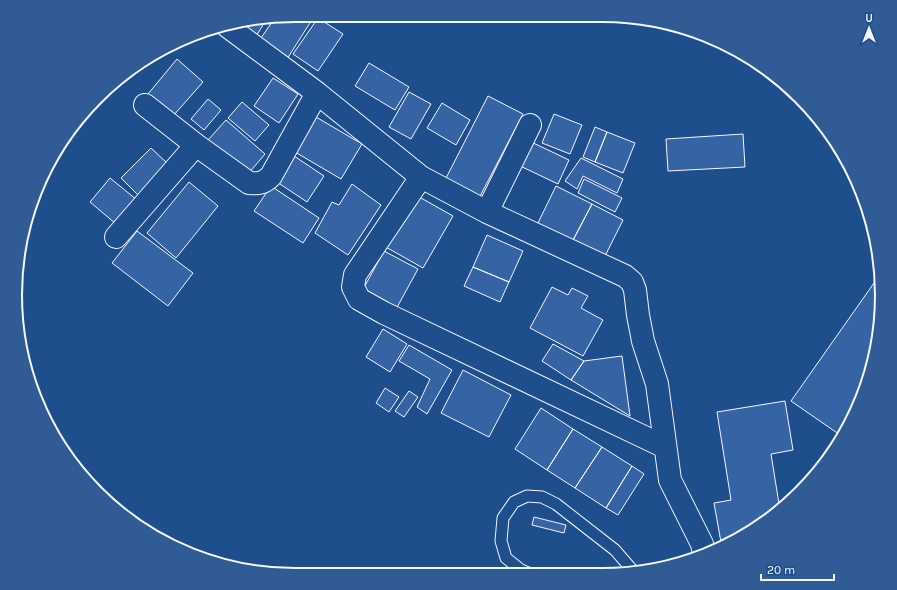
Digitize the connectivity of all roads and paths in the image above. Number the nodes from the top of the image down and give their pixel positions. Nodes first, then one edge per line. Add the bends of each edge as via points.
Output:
1 (231, 29) edge
2 (316, 93) junction
3 (145, 105) dead end
4 (530, 125) dead end
5 (196, 145) junction
6 (421, 177) junction
7 (487, 212) junction
8 (116, 237) dead end
9 (665, 447) junction
10 (703, 548) edge
11 (629, 566) edge
12 (518, 568) edge

1 - 2 street
2 - 5 street via 271,176 265,182 249,182
2 - 6 street
3 - 5 street
4 - 7 street
5 - 8 street
6 - 7 street
6 - 9 street via 355,275 353,287 359,299
7 - 9 street via 625,276 632,282 643,341 657,384
9 - 10 street via 670,480
11 - 12 lane via 615,550 556,504 542,497 527,496 514,502 503,518 501,541 506,558

